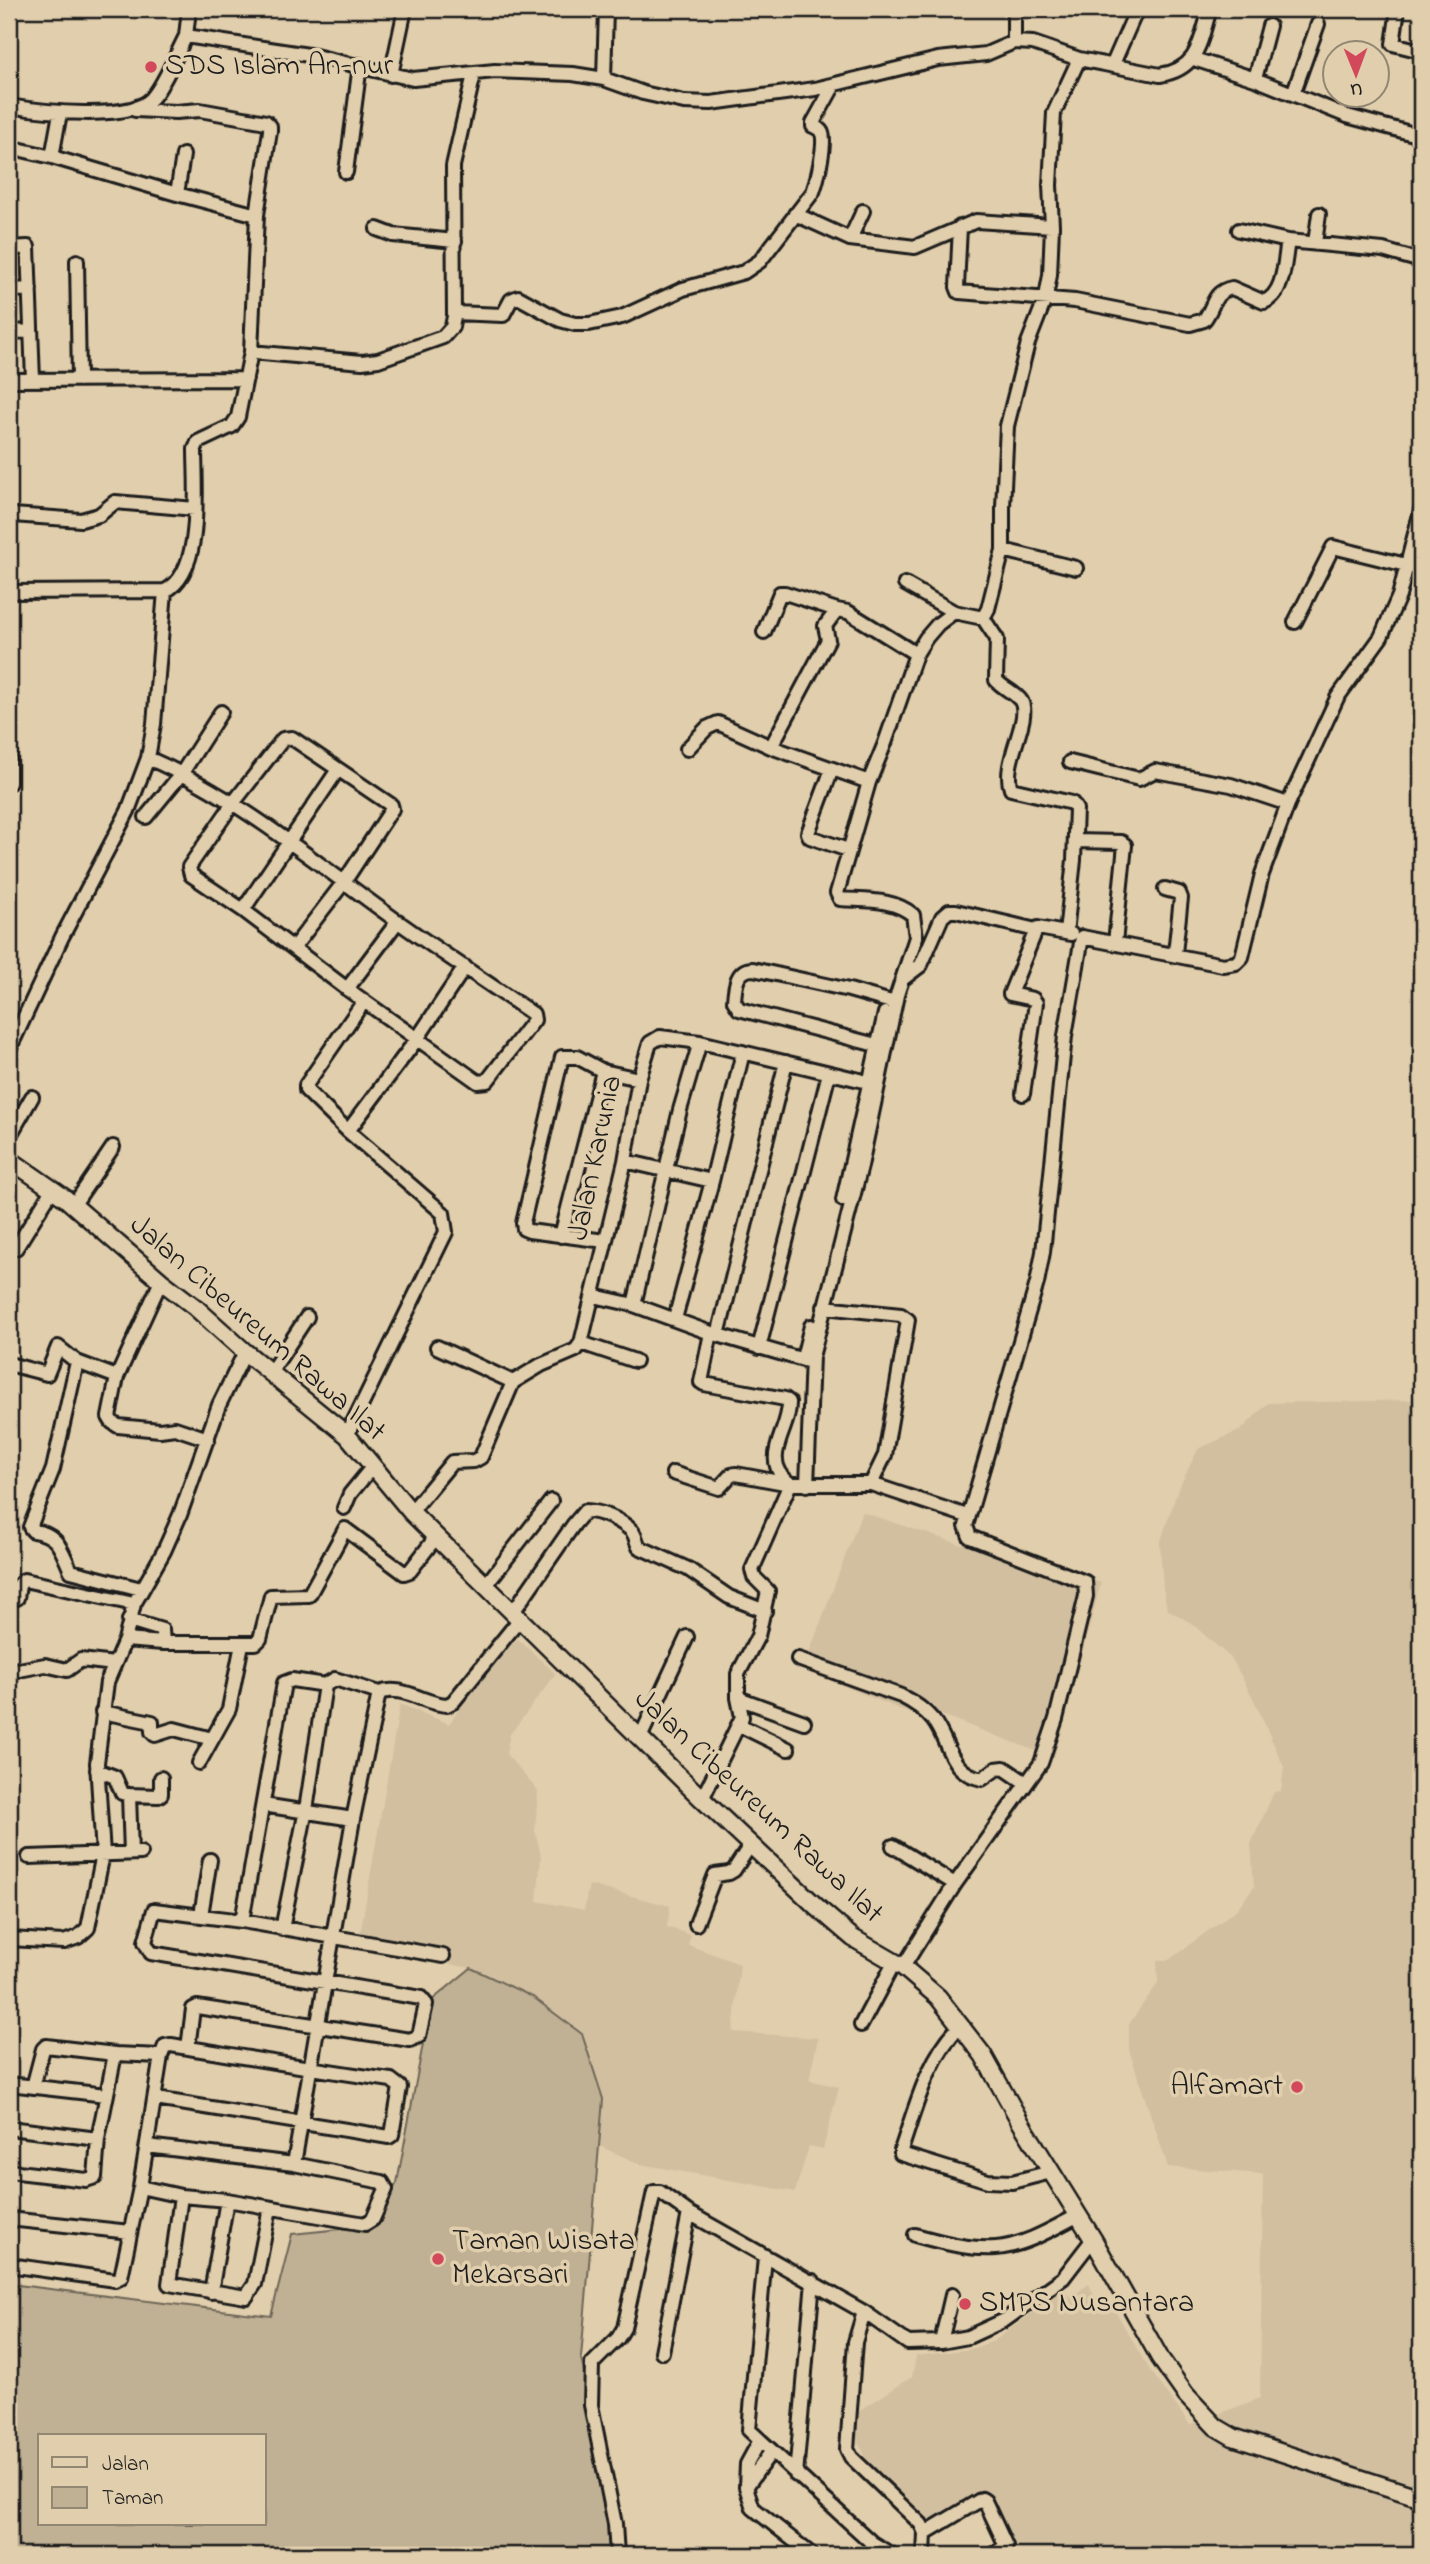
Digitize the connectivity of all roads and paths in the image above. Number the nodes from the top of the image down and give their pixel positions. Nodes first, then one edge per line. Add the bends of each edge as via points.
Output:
1 (189, 9) edge
2 (405, 9) edge
3 (606, 9) edge
4 (1014, 9) edge
5 (1137, 9) edge
6 (1210, 9) edge
7 (1398, 9) edge
8 (1318, 24) dead end
9 (1269, 26) dead end
10 (186, 36) junction
11 (1014, 41) junction
12 (1421, 51) edge
13 (1079, 58) junction
14 (1194, 59) junction
15 (1113, 64) junction
16 (360, 65) junction
17 (474, 74) junction
18 (391, 75) junction
19 (604, 79) junction
20 (1255, 79) junction
21 (834, 85) junction
22 (1293, 94) junction
23 (9, 106) edge
24 (134, 110) junction
25 (60, 113) junction
26 (1421, 136) edge
27 (9, 147) edge
28 (183, 155) dead end
29 (52, 157) junction
30 (346, 172) dead end
31 (177, 194) junction
32 (863, 211) dead end
33 (794, 214) junction
34 (1319, 214) dead end
35 (257, 215) junction
36 (1052, 226) junction
37 (960, 227) junction
38 (377, 229) dead end
39 (1239, 230) dead end
40 (850, 239) junction
41 (455, 241) junction
42 (1287, 241) junction
43 (1315, 243) junction
44 (9, 247) edge
45 (77, 261) dead end
46 (1421, 261) edge
47 (30, 289) junction
48 (9, 290) edge
49 (1046, 297) junction
50 (454, 313) junction
51 (31, 331) junction
52 (9, 332) edge
53 (251, 352) junction
54 (246, 379) junction
55 (9, 380) edge
56 (33, 380) junction
57 (79, 380) junction
58 (195, 509) junction
59 (1421, 510) edge
60 (9, 517) edge
61 (1003, 550) junction
62 (1406, 565) junction
63 (1076, 568) dead end
64 (905, 584) dead end
65 (164, 591) junction
66 (9, 592) edge
67 (837, 610) junction
68 (954, 612) junction
69 (983, 618) junction
70 (1295, 622) dead end
71 (764, 632) dead end
72 (916, 654) junction
73 (221, 712) dead end
74 (9, 717) edge
75 (771, 747) junction
76 (687, 749) dead end
77 (148, 758) junction
78 (1070, 762) dead end
79 (832, 769) junction
80 (337, 771) junction
81 (182, 773) junction
82 (869, 782) junction
83 (9, 783) edge
84 (234, 802) junction
85 (1289, 804) junction
86 (146, 817) dead end
87 (289, 841) junction
88 (1075, 841) junction
89 (848, 850) junction
90 (344, 882) junction
91 (1165, 889) dead end
92 (243, 910) junction
93 (398, 921) junction
94 (1036, 930) junction
95 (1066, 933) junction
96 (1082, 937) junction
97 (1115, 943) junction
98 (294, 947) junction
99 (1175, 953) junction
100 (465, 967) junction
101 (904, 978) junction
102 (347, 989) junction
103 (364, 1001) junction
104 (891, 1003) junction
105 (417, 1039) junction
106 (700, 1042) junction
107 (876, 1045) junction
108 (9, 1050) edge
109 (743, 1052) junction
110 (786, 1062) junction
111 (603, 1071) junction
112 (830, 1073) junction
113 (639, 1079) junction
114 (868, 1082) junction
115 (1023, 1094) dead end
116 (32, 1097) dead end
117 (348, 1131) junction
118 (9, 1137) edge
119 (113, 1147) dead end
120 (9, 1159) edge
121 (625, 1161) junction
122 (666, 1170) junction
123 (712, 1181) junction
124 (52, 1190) junction
125 (73, 1206) junction
126 (561, 1236) junction
127 (605, 1241) junction
128 (16, 1248) dead end
129 (161, 1281) junction
130 (594, 1296) junction
131 (634, 1305) junction
132 (824, 1307) junction
133 (307, 1317) dead end
134 (675, 1319) junction
135 (714, 1334) junction
136 (581, 1343) junction
137 (437, 1347) dead end
138 (759, 1348) junction
139 (245, 1352) junction
140 (807, 1360) junction
141 (635, 1361) dead end
142 (77, 1362) junction
143 (9, 1364) edge
144 (270, 1373) junction
145 (117, 1377) junction
146 (513, 1382) junction
147 (347, 1435) junction
148 (208, 1439) junction
149 (373, 1466) junction
150 (673, 1473) dead end
151 (790, 1484) junction
152 (871, 1484) junction
153 (807, 1485) junction
154 (551, 1501) dead end
155 (344, 1508) dead end
156 (411, 1512) junction
157 (967, 1516) junction
158 (436, 1536) junction
159 (486, 1585) junction
160 (141, 1589) junction
161 (17, 1598) dead end
162 (134, 1604) junction
163 (765, 1611) junction
164 (516, 1615) junction
165 (129, 1620) junction
166 (687, 1637) dead end
167 (125, 1640) junction
168 (163, 1643) junction
169 (242, 1644) junction
170 (798, 1659) dead end
171 (114, 1664) junction
172 (9, 1668) edge
173 (325, 1685) junction
174 (379, 1693) junction
175 (738, 1698) junction
176 (103, 1712) junction
177 (804, 1722) dead end
178 (739, 1725) junction
179 (640, 1738) junction
180 (212, 1739) junction
181 (788, 1749) dead end
182 (199, 1763) dead end
183 (97, 1770) junction
184 (161, 1778) dead end
185 (1026, 1783) junction
186 (129, 1795) junction
187 (702, 1799) junction
188 (263, 1805) junction
189 (306, 1811) junction
190 (353, 1819) junction
191 (751, 1844) junction
192 (893, 1846) dead end
193 (103, 1854) junction
194 (29, 1857) dead end
195 (210, 1860) dead end
196 (955, 1884) junction
197 (201, 1915) junction
198 (242, 1921) junction
199 (696, 1924) dead end
200 (282, 1929) junction
201 (334, 1938) junction
202 (9, 1939) edge
203 (443, 1956) dead end
204 (898, 1965) junction
205 (324, 1982) junction
206 (861, 2025) dead end
207 (961, 2025) junction
208 (318, 2026) junction
209 (188, 2048) junction
210 (115, 2054) junction
211 (161, 2056) junction
212 (311, 2070) junction
213 (9, 2084) edge
214 (33, 2087) junction
215 (106, 2095) junction
216 (156, 2099) junction
217 (301, 2123) junction
218 (9, 2128) edge
219 (98, 2139) junction
220 (147, 2146) junction
221 (294, 2164) junction
222 (9, 2171) edge
223 (1051, 2172) junction
224 (140, 2187) junction
225 (181, 2196) junction
226 (227, 2200) junction
227 (270, 2208) junction
228 (689, 2213) junction
229 (1077, 2216) junction
230 (9, 2219) edge
231 (130, 2232) junction
232 (915, 2235) dead end
233 (1093, 2239) junction
234 (765, 2257) junction
235 (9, 2265) edge
236 (813, 2281) junction
237 (211, 2292) junction
238 (952, 2295) dead end
239 (864, 2312) junction
240 (941, 2342) junction
241 (662, 2352) dead end
242 (759, 2442) junction
243 (771, 2452) junction
244 (796, 2475) junction
245 (747, 2487) junction
246 (1421, 2498) edge
247 (925, 2533) junction
248 (872, 2543) junction
249 (998, 2552) edge
250 (617, 2555) edge
251 (812, 2555) edge
252 (866, 2555) edge
253 (892, 2555) edge
254 (924, 2555) edge

1 - 10 street
2 - 18 street
3 - 19 street
4 - 11 street
5 - 15 street
6 - 14 street
7 - 12 street via 1393,44
8 - 22 street
9 - 20 street
10 - 16 street
10 - 24 street via 152,98
11 - 13 street
11 - 21 street via 986,54 938,60
13 - 15 street
13 - 36 street via 1054,113
14 - 15 street via 1173,73 1160,75
14 - 20 street
16 - 18 street
16 - 30 street
17 - 18 street via 413,79
17 - 19 street via 532,71
17 - 41 street via 453,166
19 - 21 street via 643,93 711,103
20 - 22 street
21 - 33 street via 813,123 822,134 813,192
22 - 26 street via 1347,116
23 - 25 street
24 - 25 street
24 - 35 street via 200,110 266,122 270,131
25 - 29 street
27 - 29 street
28 - 31 street
29 - 31 street
31 - 35 street
32 - 40 street
33 - 40 street
33 - 50 street via 760,261 744,272 683,289 622,317 575,324 518,297 503,315
34 - 43 street
35 - 53 street
36 - 37 street via 976,221
36 - 49 street
37 - 40 street via 915,247
37 - 49 street via 959,292
38 - 41 street
39 - 42 street
41 - 50 street
42 - 43 street
42 - 49 street via 1279,288 1272,298 1264,302 1227,289 1218,293 1209,313 1198,323
43 - 46 street via 1383,250
44 - 47 street via 28,247
45 - 57 street
47 - 48 street
47 - 51 street
49 - 61 street via 1028,343 1007,426
50 - 53 street via 452,327 443,337 378,360
51 - 52 street
51 - 56 street
53 - 54 street
54 - 57 street
54 - 58 street via 232,426 198,442 195,449
55 - 56 street
56 - 57 street
58 - 60 street via 115,502 99,515 81,520
58 - 65 street via 184,573
59 - 62 street
61 - 63 street
61 - 69 street
62 - 70 street via 1333,547
62 - 85 street via 1399,596 1381,637 1337,698
64 - 68 street
65 - 66 street
65 - 77 street
67 - 71 street via 780,593
67 - 72 street via 848,612
67 - 75 street via 825,626 828,640
68 - 69 street
68 - 72 street via 938,624
69 - 88 street via 997,639 996,680 1019,699 1024,710 1013,750 1011,789 1072,803 1076,809
72 - 82 street
73 - 81 street
74 - 83 street
75 - 76 street via 718,723
75 - 79 street
77 - 81 street
77 - 108 street via 128,811
78 - 85 street via 1139,779 1155,771 1218,783
79 - 82 street
79 - 89 street via 807,833
80 - 84 street via 292,738 284,739
80 - 87 street
80 - 90 street via 392,809
81 - 84 street
81 - 86 street
82 - 89 street
84 - 87 street
84 - 92 street via 189,872
85 - 99 street via 1262,874 1241,957 1229,965
87 - 90 street
87 - 92 street
88 - 95 street
88 - 97 street via 1125,845
89 - 101 street via 837,893 840,898 891,902 915,920 916,937
90 - 93 street
90 - 98 street
91 - 99 street via 1181,898
92 - 98 street
93 - 100 street
93 - 102 street
94 - 95 street
94 - 101 street via 949,911 921,965
94 - 115 street via 1010,994 1037,1003
95 - 96 street
96 - 97 street
96 - 157 street via 1065,1036 1037,1283
97 - 99 street
98 - 102 street
100 - 105 street
100 - 105 street via 533,1014 534,1020 482,1083
101 - 104 street
102 - 103 street
103 - 105 street
103 - 117 street via 306,1085 309,1094
104 - 107 street
104 - 107 street via 753,969 739,975 734,1001 739,1009
104 - 132 street via 861,1166
105 - 117 street
106 - 109 street
106 - 113 street, Jalan Karunia via 660,1037 650,1043
106 - 122 street
107 - 114 street
109 - 110 street
109 - 123 street
110 - 112 street
110 - 135 street
111 - 113 street
111 - 126 street
111 - 126 street via 577,1057 562,1056 523,1223 529,1231
112 - 114 street
112 - 138 street
113 - 121 street, Jalan Karunia
114 - 140 street
116 - 118 street
117 - 147 street via 443,1213 446,1232
119 - 125 street
120 - 124 street, Jalan Cibeureum Rawa Ilat
121 - 122 street
121 - 127 street, Jalan Karunia
122 - 123 street
122 - 131 street
123 - 134 street
124 - 125 street, Jalan Cibeureum Rawa Ilat
124 - 128 street
125 - 129 street, Jalan Cibeureum Rawa Ilat
126 - 127 street
127 - 130 street, Jalan Karunia
129 - 139 street, Jalan Cibeureum Rawa Ilat
129 - 145 street
130 - 131 street
130 - 136 street, Jalan Karunia
131 - 134 street
132 - 140 street
132 - 152 street via 901,1315 908,1320 885,1455
133 - 144 street
134 - 135 street
135 - 138 street
135 - 151 street via 701,1378 704,1384 789,1402 776,1452 778,1470
136 - 141 street
136 - 146 street via 576,1350
137 - 146 street
138 - 140 street
139 - 144 street, Jalan Cibeureum Rawa Ilat
139 - 148 street
140 - 153 street
142 - 143 street via 58,1347 47,1374
142 - 145 street
142 - 160 street via 53,1469 30,1527 54,1538 71,1571
144 - 147 street, Jalan Cibeureum Rawa Ilat
145 - 148 street via 109,1417 112,1422 176,1428
146 - 156 street via 485,1452 474,1461 452,1462
147 - 149 street, Jalan Cibeureum Rawa Ilat
148 - 160 street via 164,1550
149 - 155 street
149 - 156 street, Jalan Cibeureum Rawa Ilat
150 - 151 street via 719,1488 736,1474
151 - 153 street
151 - 163 street via 752,1570 768,1589
152 - 153 street
152 - 157 street
154 - 159 street
156 - 158 street, Jalan Cibeureum Rawa Ilat
157 - 185 street via 970,1537 1087,1586 1051,1737 1041,1763
158 - 159 street, Jalan Cibeureum Rawa Ilat
158 - 169 street via 404,1573 345,1529 309,1595 271,1596 260,1639
159 - 164 street, Jalan Cibeureum Rawa Ilat
160 - 162 street
161 - 162 street via 24,1580
162 - 165 street
163 - 164 street via 729,1597 688,1569 639,1547 634,1533 620,1522 588,1510 574,1524
163 - 175 street via 738,1674
164 - 174 street via 453,1702 447,1705 397,1691
164 - 179 street, Jalan Cibeureum Rawa Ilat
165 - 167 street
165 - 168 street via 162,1630
166 - 179 street
167 - 168 street
167 - 171 street
168 - 169 street
169 - 180 street via 229,1709
170 - 185 street via 913,1702 932,1719 952,1759 976,1777 982,1779 1004,1768
171 - 172 street via 81,1660 67,1670 45,1665
171 - 176 street
173 - 174 street via 335,1679
173 - 188 street via 284,1683
173 - 189 street
174 - 190 street
175 - 177 street
175 - 178 street via 743,1714
176 - 180 street via 152,1722 155,1735 174,1729
176 - 183 street
178 - 181 street
178 - 187 street
179 - 187 street, Jalan Cibeureum Rawa Ilat
180 - 182 street
183 - 186 street via 115,1777 122,1793
183 - 193 street
184 - 186 street via 158,1796
185 - 196 street
186 - 193 street via 136,1853
187 - 191 street, Jalan Cibeureum Rawa Ilat
188 - 189 street
188 - 198 street
189 - 190 street
189 - 200 street
190 - 201 street
191 - 199 street via 734,1870 715,1875
191 - 204 street, Jalan Cibeureum Rawa Ilat via 853,1938
192 - 196 street
193 - 194 street
193 - 202 street via 88,1928 64,1942
195 - 197 street
196 - 204 street
197 - 198 street
197 - 205 street via 152,1911 147,1949
198 - 200 street
200 - 201 street
201 - 203 street
201 - 205 street
204 - 206 street
204 - 207 street, Jalan Cibeureum Rawa Ilat via 937,1997
205 - 208 street
205 - 208 street via 421,1998 425,2004 422,2027 419,2036 410,2040
207 - 223 street, Jalan Cibeureum Rawa Ilat
207 - 223 street via 931,2067 901,2154 988,2181 1012,2182
208 - 209 street via 197,2007
208 - 212 street
209 - 211 street via 165,2046
209 - 212 street
210 - 211 street
210 - 214 street via 46,2046
210 - 215 street
211 - 216 street
212 - 217 street
212 - 217 street via 396,2082 400,2090 392,2134 385,2137
213 - 214 street
214 - 215 street
215 - 219 street
216 - 217 street
216 - 220 street
217 - 221 street
218 - 219 street
219 - 222 street via 94,2179
220 - 221 street
220 - 224 street
221 - 227 street via 382,2182 386,2189 373,2219 365,2224
223 - 229 street, Jalan Cibeureum Rawa Ilat
224 - 225 street
224 - 231 street
225 - 226 street
225 - 237 street via 169,2284
226 - 227 street
226 - 237 street
227 - 237 street via 249,2295
228 - 234 street
228 - 241 street
228 - 250 street via 660,2192 653,2194 624,2328 592,2364 591,2405
229 - 232 street via 1040,2235 997,2248
229 - 233 street, Jalan Cibeureum Rawa Ilat
230 - 231 street
231 - 235 street via 122,2275 115,2280
233 - 240 street via 1063,2278 1005,2320 975,2335
233 - 246 street, Jalan Cibeureum Rawa Ilat via 1160,2358 1216,2427 1245,2441
234 - 236 street
234 - 242 street via 748,2425
236 - 239 street
236 - 244 street
238 - 240 street
239 - 240 street via 906,2343
239 - 247 street via 855,2342 847,2449
242 - 243 street
242 - 245 street via 747,2464
243 - 244 street
243 - 245 street
244 - 248 street
245 - 251 street via 752,2508
247 - 249 street via 982,2498 1006,2544
247 - 254 street
248 - 252 street
248 - 253 street

